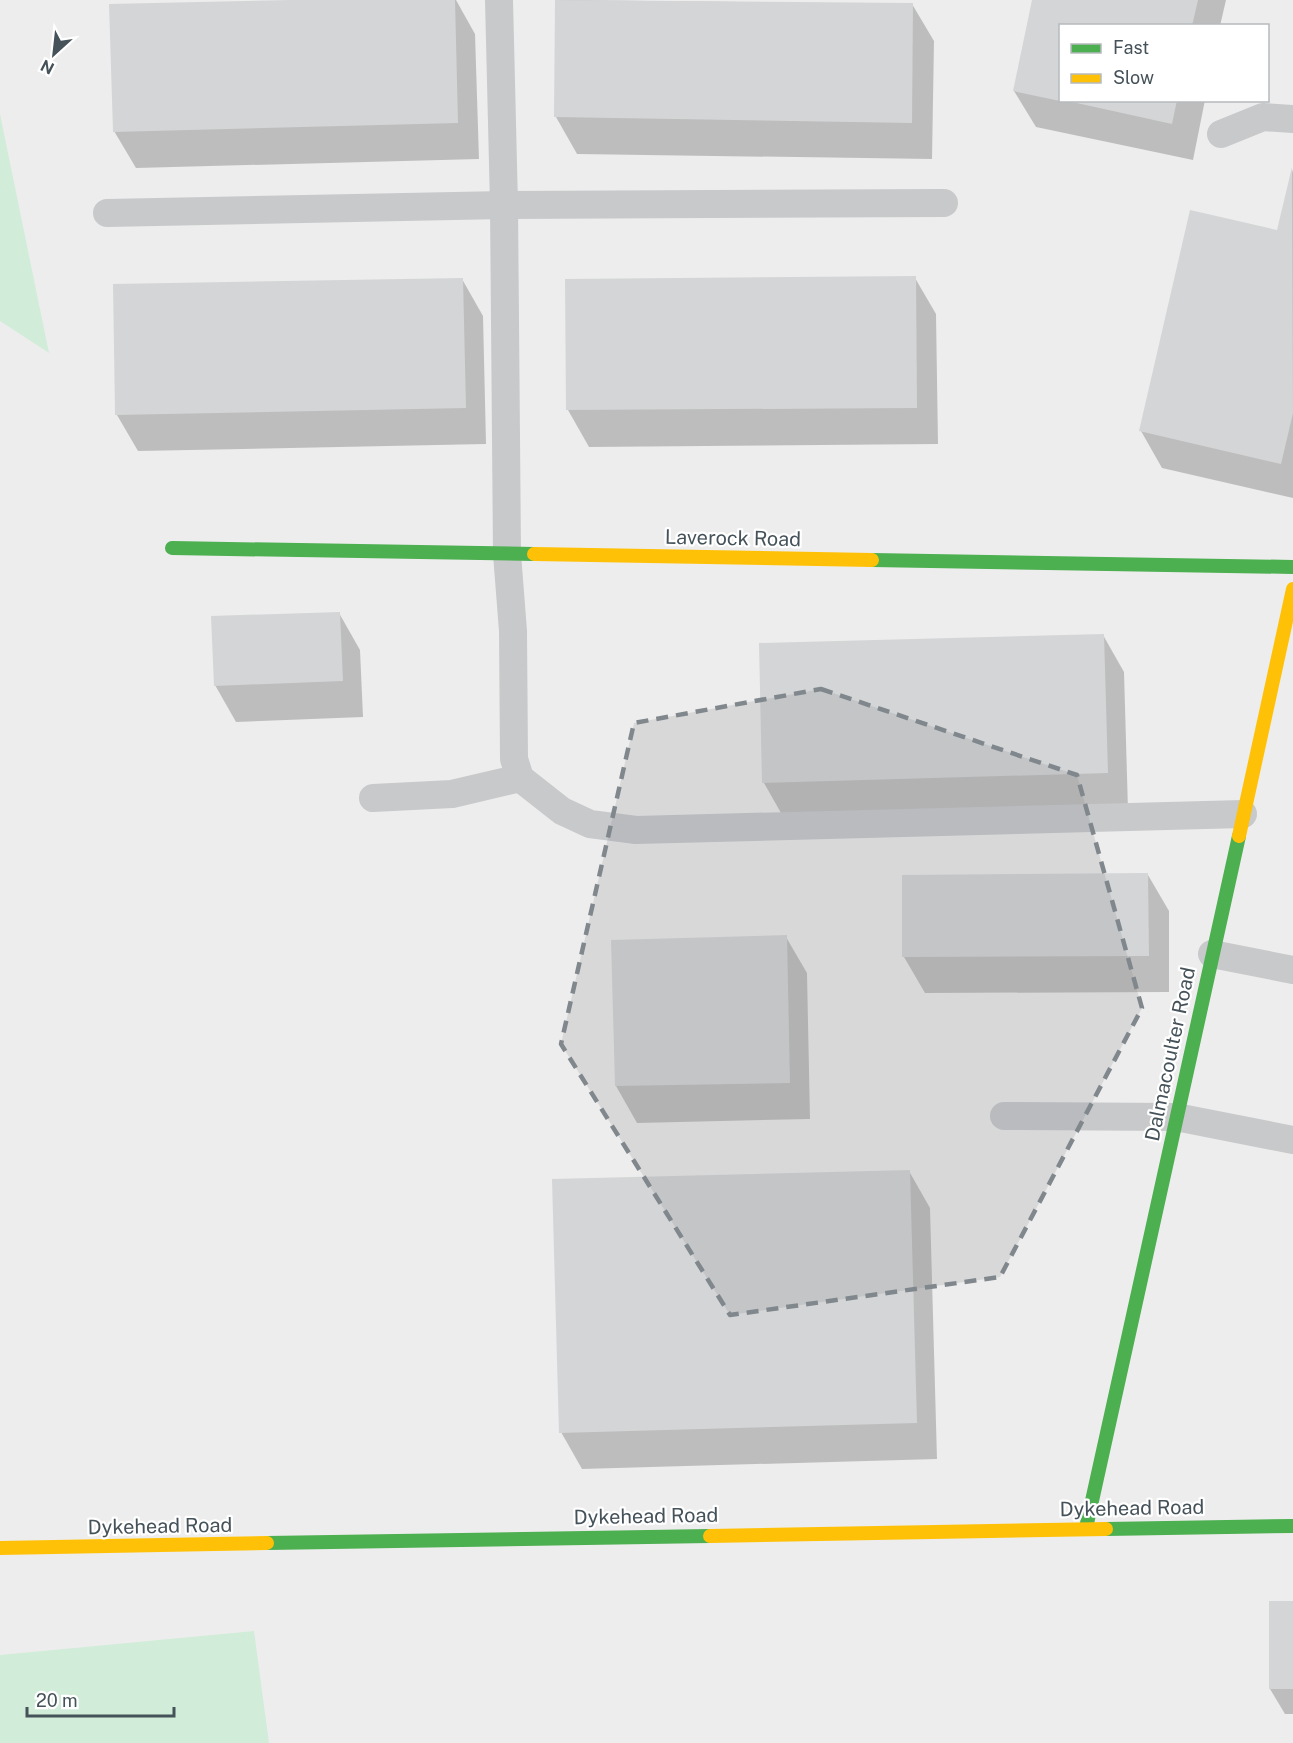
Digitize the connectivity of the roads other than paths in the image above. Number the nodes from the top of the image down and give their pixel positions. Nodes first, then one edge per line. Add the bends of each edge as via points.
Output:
1 (499, 0) edge
2 (1293, 119) edge
3 (1221, 134) dead end
4 (944, 204) dead end
5 (504, 206) junction
6 (107, 213) dead end
7 (172, 548) dead end
8 (507, 554) junction
9 (1293, 567) edge
10 (1293, 589) edge
11 (520, 778) junction
12 (373, 798) dead end
13 (1243, 814) junction
14 (1212, 954) junction
15 (1293, 970) edge
16 (1004, 1116) dead end
17 (1176, 1117) junction
18 (1293, 1140) edge
19 (1293, 1526) edge
20 (1086, 1528) junction
21 (0, 1548) edge

1 - 5 lane
2 - 3 lane via 1263,117
4 - 5 lane
5 - 6 lane
5 - 8 lane
7 - 8 street, Laverock Road
8 - 9 street, Laverock Road
8 - 11 lane via 513,631 514,759
10 - 13 street, Dalmacoulter Road
11 - 12 lane via 452,794
11 - 13 lane via 562,811 590,824 636,830
13 - 14 street, Dalmacoulter Road
14 - 15 lane
14 - 17 street, Dalmacoulter Road
16 - 17 lane
17 - 18 lane
17 - 20 street, Dalmacoulter Road
19 - 20 street, Dykehead Road
20 - 21 street, Dykehead Road

